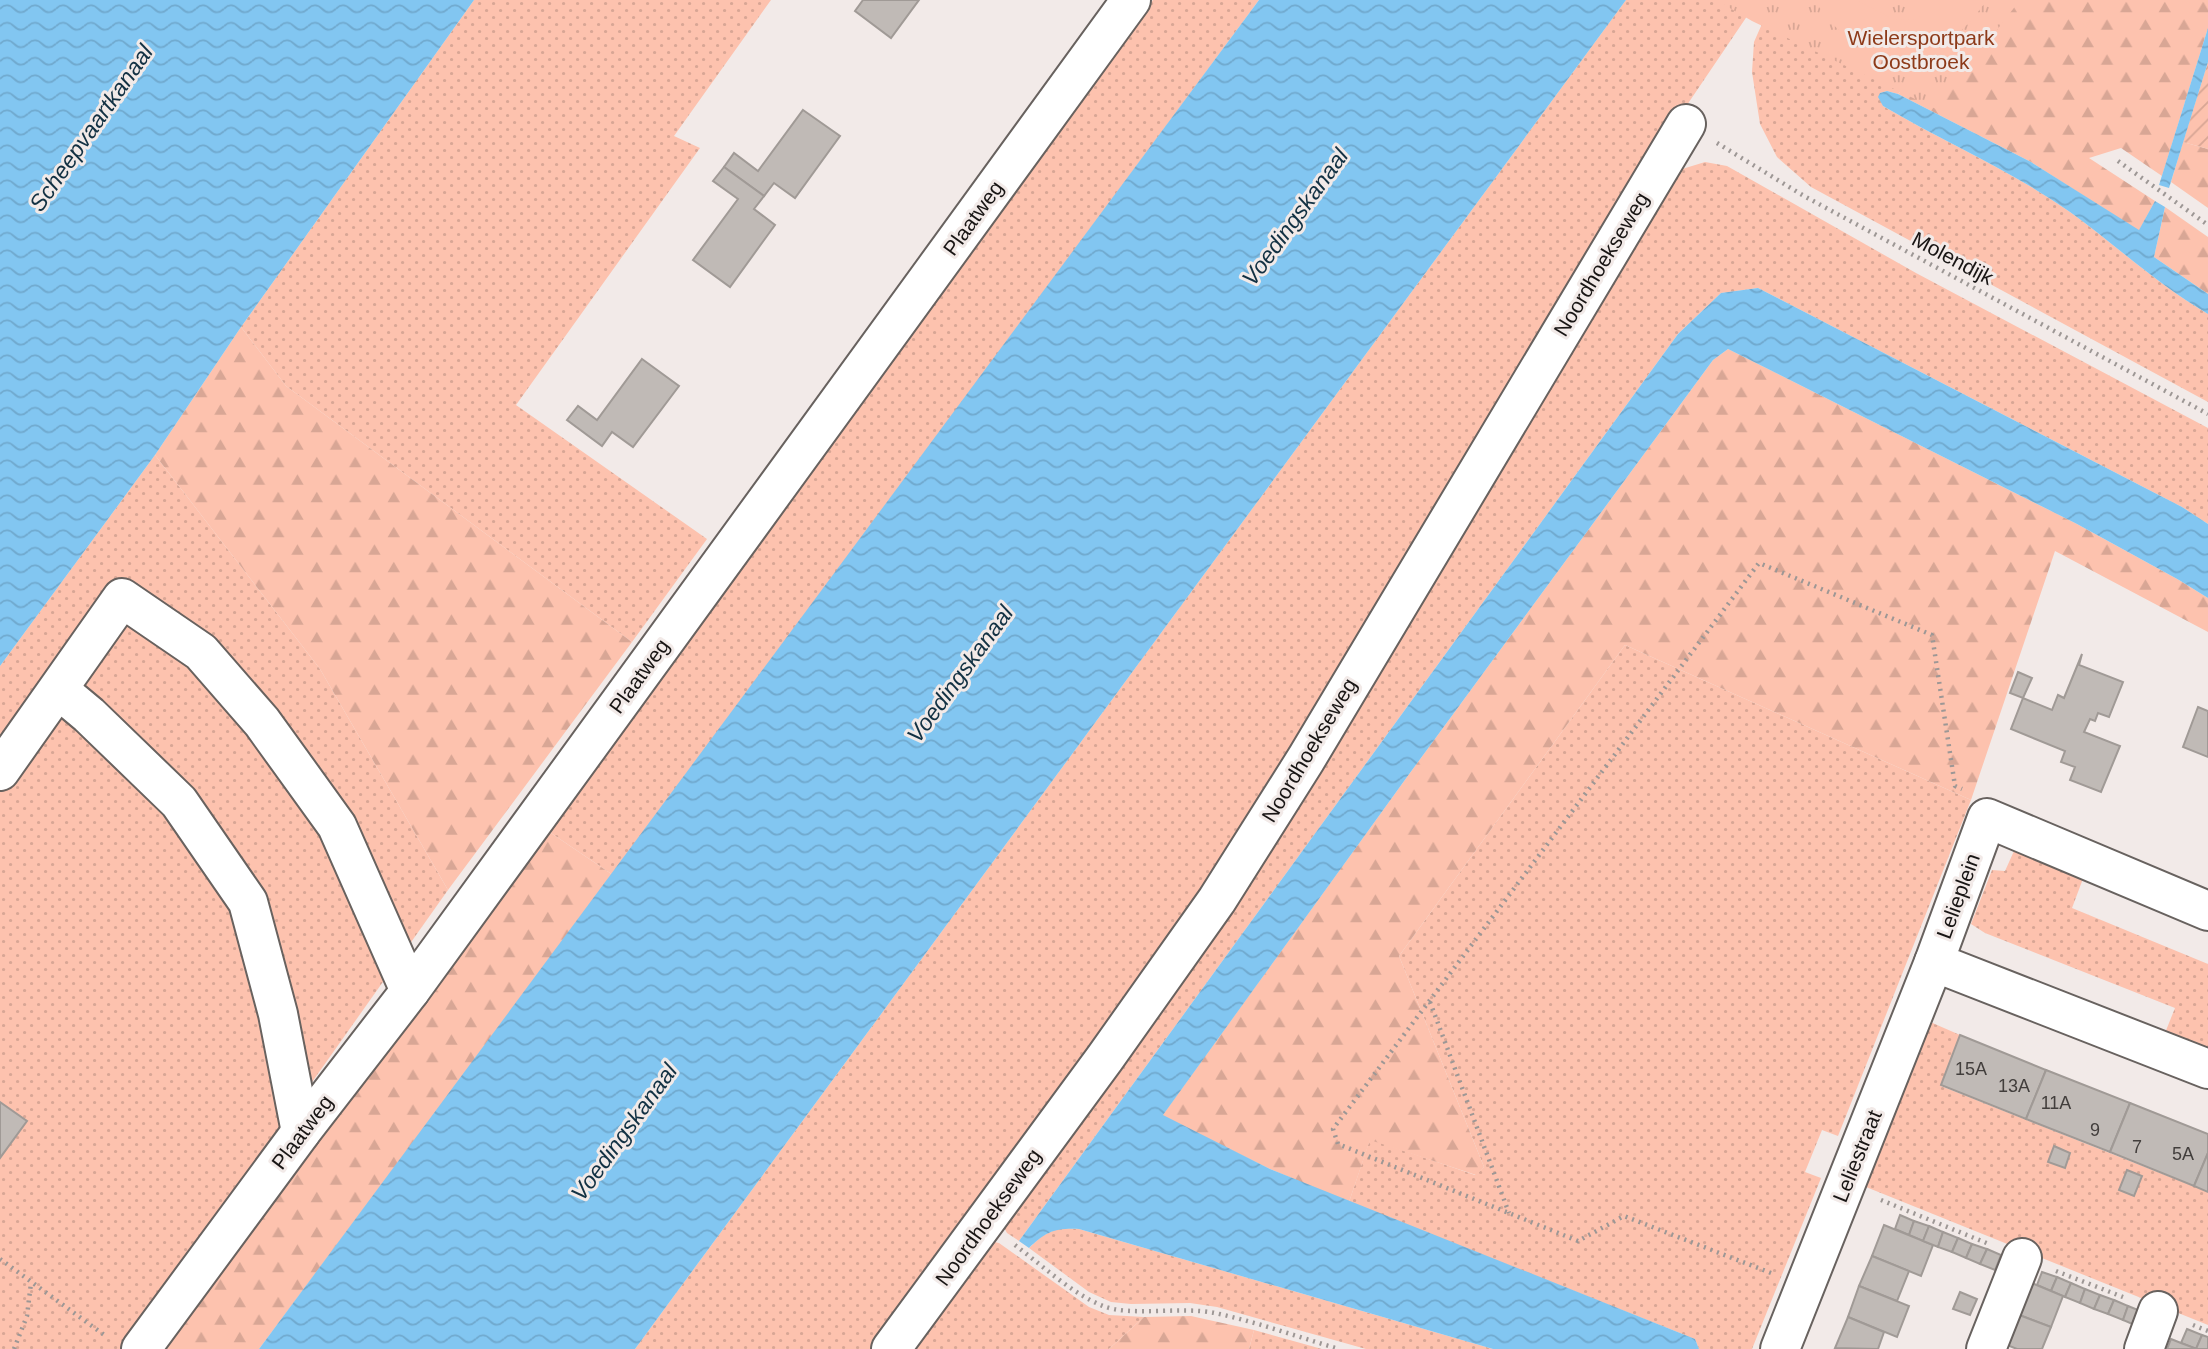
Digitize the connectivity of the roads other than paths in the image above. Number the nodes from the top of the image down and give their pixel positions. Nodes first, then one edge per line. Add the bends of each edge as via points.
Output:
1 (1131, 0) edge
2 (1686, 124) road end
3 (59, 690) junction
4 (0, 771) edge
5 (2208, 911) edge
6 (1934, 962) junction
7 (410, 990) junction
8 (2208, 1069) edge
9 (301, 1132) junction
10 (2022, 1258) dead end
11 (2158, 1311) dead end
12 (128, 1345) edge
13 (891, 1349) edge
14 (1780, 1349) edge
15 (1986, 1349) edge
16 (2144, 1349) edge

1 - 7 street, Plaatweg
2 - 13 street, Noordhoekseweg via 1217,900
3 - 4 street
3 - 7 street via 122,598 201,652 262,722 337,826
3 - 9 street via 179,802 248,902 278,1014
5 - 6 street, Lelieplein via 1987,818
6 - 8 street, Lelieplein
6 - 14 street, Leliestraat
7 - 9 street, Plaatweg
9 - 12 street, Plaatweg
10 - 15 street
11 - 16 street

